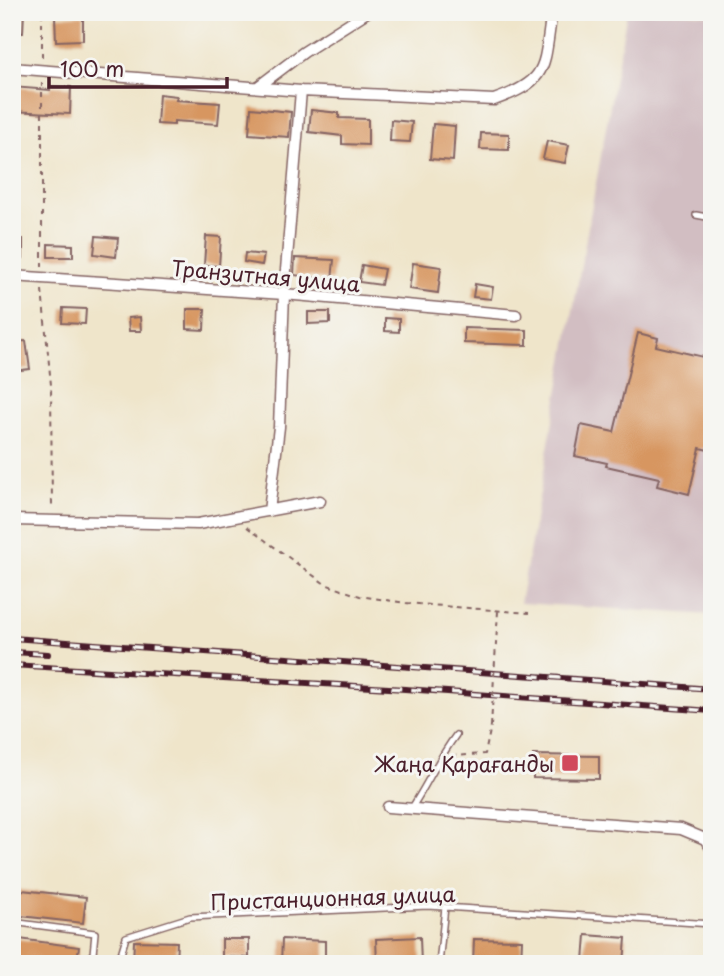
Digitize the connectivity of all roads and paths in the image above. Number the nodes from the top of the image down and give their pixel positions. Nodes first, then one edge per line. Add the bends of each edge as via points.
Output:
1 (367, 12) edge
2 (552, 12) edge
3 (12, 68) edge
4 (259, 86) junction
5 (301, 91) junction
6 (696, 215) dead end
7 (712, 218) edge
8 (12, 276) edge
9 (285, 294) junction
10 (516, 315) dead end
11 (320, 501) dead end
12 (269, 511) junction
13 (234, 517) junction
14 (12, 520) edge
15 (498, 611) junction
16 (529, 613) dead end
17 (456, 735) dead end
18 (439, 758) junction
19 (388, 807) dead end
20 (411, 809) junction
21 (712, 849) edge
22 (444, 907) junction
23 (12, 922) edge
24 (712, 923) edge
25 (92, 964) edge
26 (118, 964) edge
27 (439, 964) edge

1 - 4 street
2 - 5 street via 543,70 523,90 494,100
3 - 4 street
4 - 5 street
5 - 9 street
6 - 7 lane
8 - 9 street, Транзитная улица
9 - 10 street, Транзитная улица
9 - 12 street via 279,427
11 - 12 street
12 - 13 street
13 - 14 street via 198,524
13 - 15 path via 313,576 337,588 406,603
15 - 16 path
15 - 18 path, bridge via 485,754
17 - 18 lane
18 - 20 lane
19 - 20 street
20 - 21 street via 681,829 705,839
22 - 24 lane, Пристанционная улица
22 - 26 lane, Пристанционная улица via 190,917 126,936
22 - 27 lane
23 - 25 lane via 95,933

